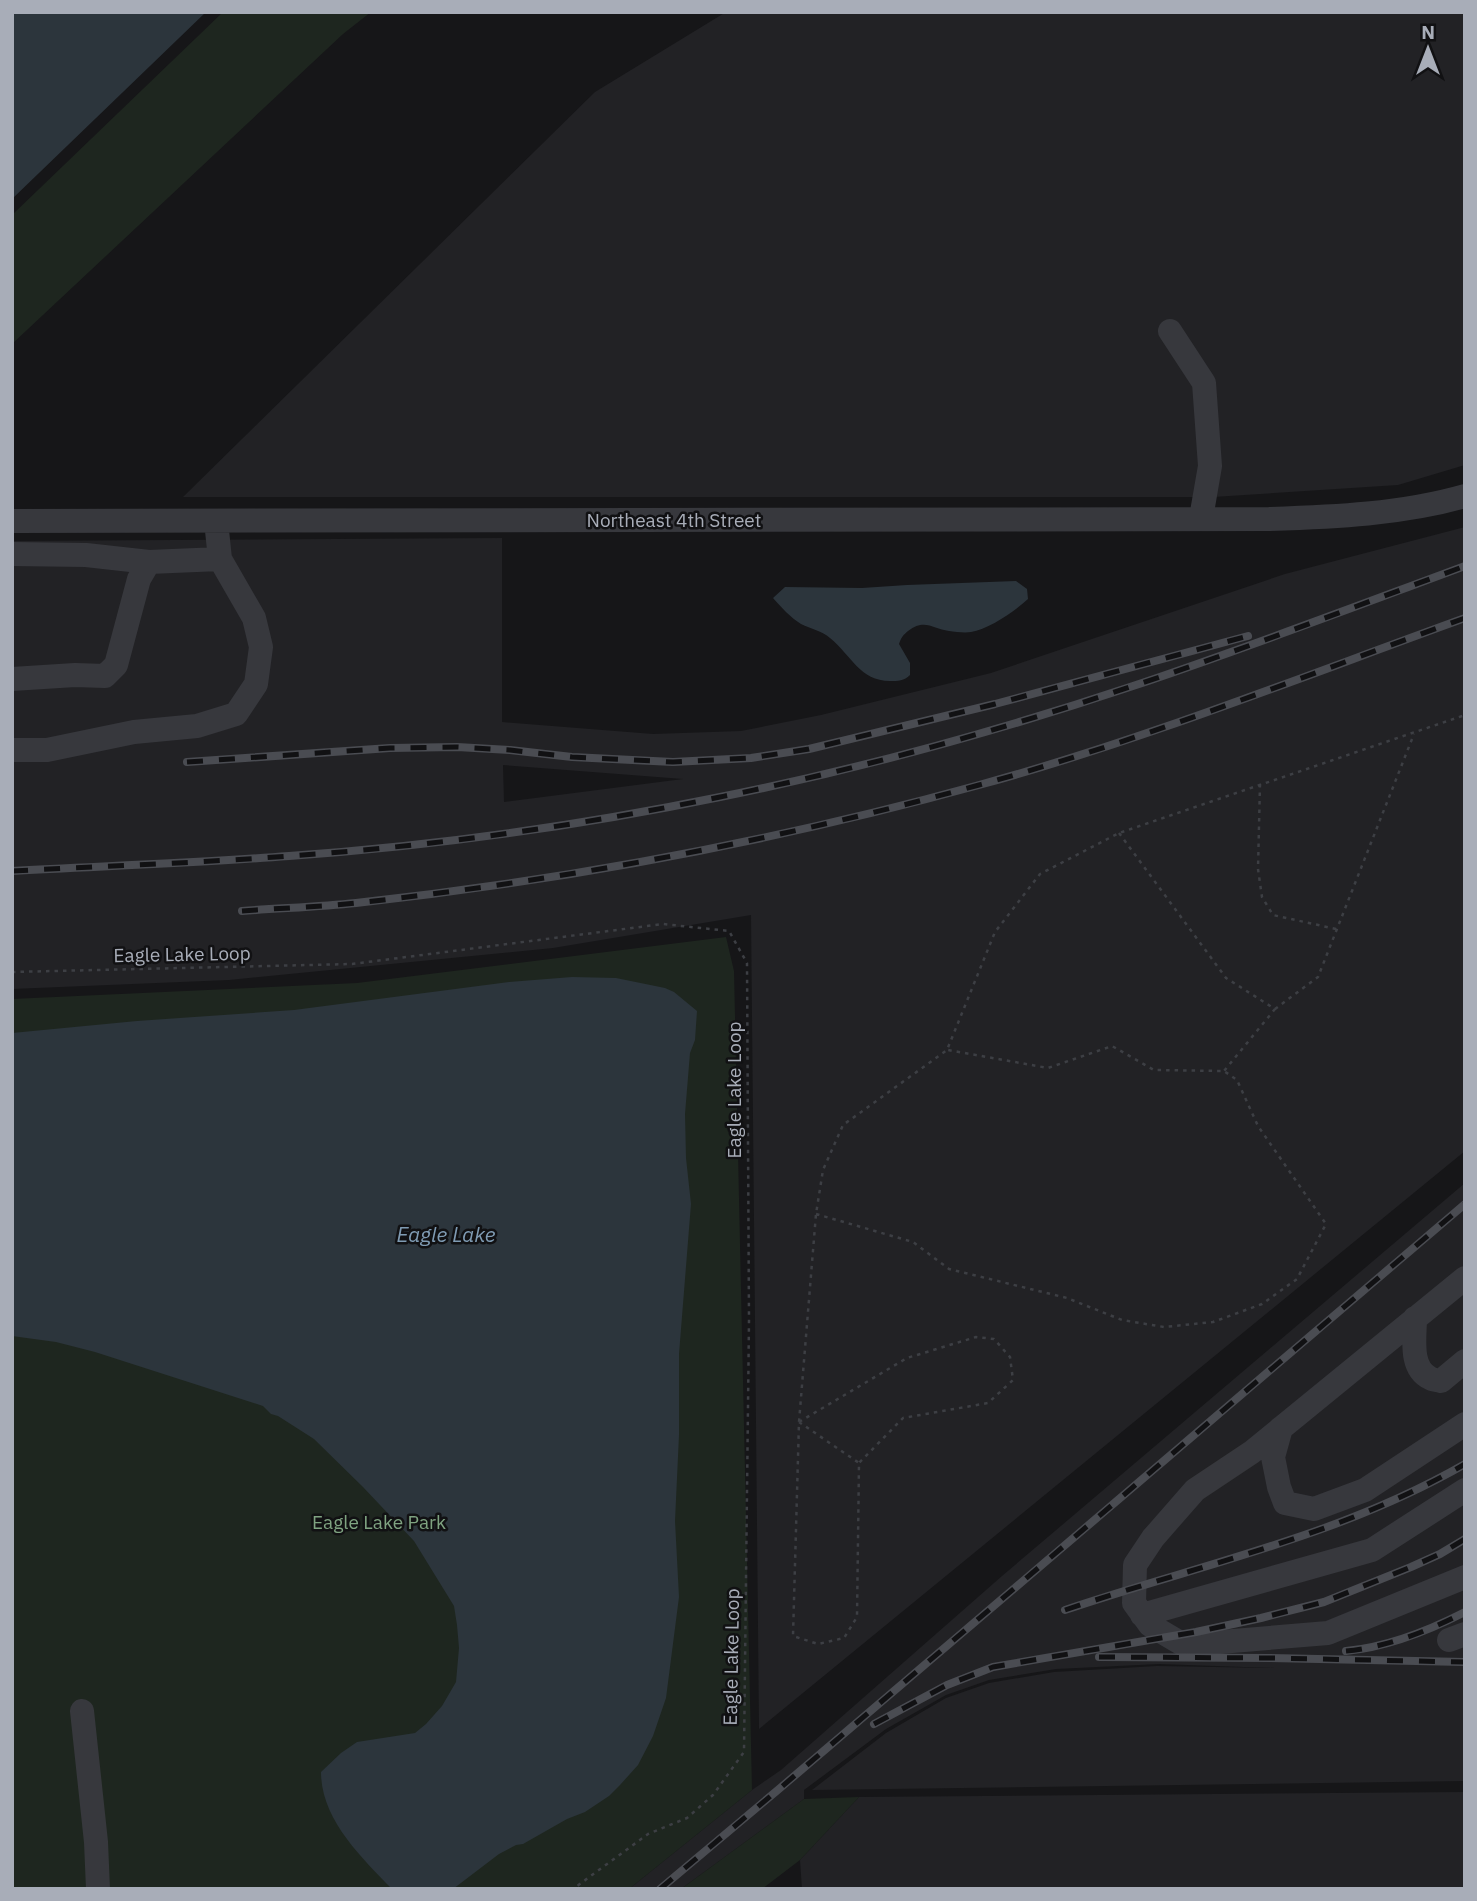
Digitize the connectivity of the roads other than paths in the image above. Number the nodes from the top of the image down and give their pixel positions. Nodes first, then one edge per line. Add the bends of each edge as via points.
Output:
1 (1170, 331) dead end
2 (1465, 496) edge
3 (1201, 519) junction
4 (12, 521) edge
5 (216, 521) junction
6 (12, 554) edge
7 (220, 559) junction
8 (149, 562) junction
9 (12, 679) edge
10 (12, 750) edge
11 (1465, 1278) edge
12 (1415, 1318) junction
13 (1465, 1361) edge
14 (1465, 1424) edge
15 (1280, 1428) junction
16 (1465, 1490) edge
17 (1465, 1577) edge
18 (1142, 1615) junction
19 (82, 1711) dead end
20 (98, 1889) edge

1 - 3 street via 1204,383 1210,466
2 - 3 street, Northeast 4th Street via 1336,517
3 - 5 street, Northeast 4th Street
4 - 5 street, Northeast 4th Street
5 - 7 street
6 - 8 street
7 - 8 street
7 - 10 street via 254,618 261,647 256,684 236,714 197,726 134,732 47,750
8 - 9 street via 139,579 116,665 105,676
11 - 12 street
12 - 13 street via 1415,1354 1419,1368 1429,1378 1441,1381
12 - 15 street
14 - 15 street via 1365,1490 1314,1509 1286,1503 1282,1495 1273,1457
15 - 18 street via 1195,1490 1153,1538 1135,1565 1134,1604
16 - 18 street via 1372,1550
17 - 18 street via 1328,1633 1184,1645
19 - 20 street

